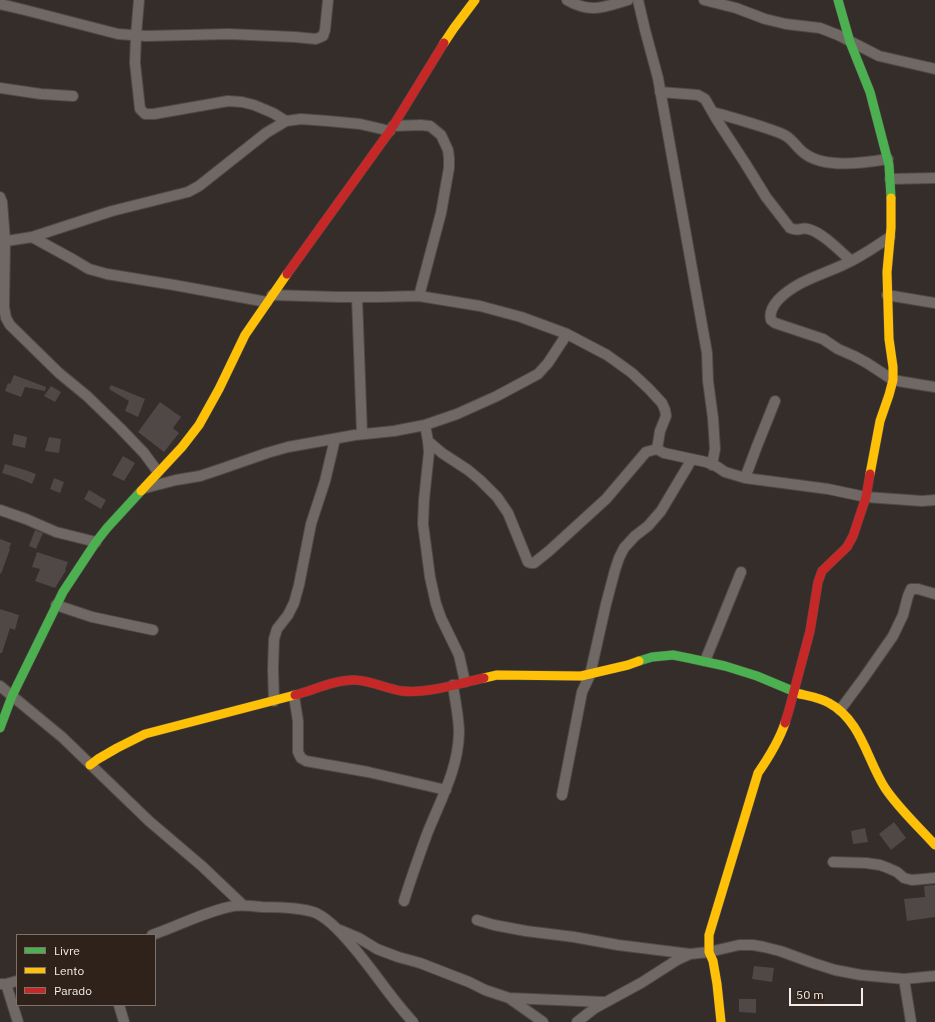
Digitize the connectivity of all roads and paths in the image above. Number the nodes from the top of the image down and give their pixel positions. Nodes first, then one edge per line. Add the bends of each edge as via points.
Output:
1 (140, 0) edge
2 (328, 0) edge
3 (475, 0) edge
4 (567, 0) edge
5 (628, 0) edge
6 (638, 0) edge
7 (704, 0) edge
8 (838, 0) edge
9 (0, 4) edge
10 (136, 35) junction
11 (850, 42) junction
12 (935, 69) edge
13 (0, 88) edge
14 (660, 92) junction
15 (72, 96) dead end
16 (713, 112) junction
17 (286, 121) junction
18 (392, 128) junction
19 (888, 159) junction
20 (935, 178) edge
21 (890, 179) junction
22 (0, 197) edge
23 (32, 237) junction
24 (890, 237) junction
25 (2, 242) edge
26 (851, 261) junction
27 (282, 282) junction
28 (887, 294) junction
29 (290, 296) junction
30 (419, 296) junction
31 (357, 298) junction
32 (270, 299) junction
33 (935, 303) edge
34 (567, 334) junction
35 (893, 380) junction
36 (935, 387) edge
37 (775, 401) dead end
38 (425, 425) junction
39 (362, 434) junction
40 (335, 438) junction
41 (428, 440) junction
42 (657, 449) junction
43 (692, 459) junction
44 (712, 465) junction
45 (158, 472) junction
46 (745, 478) junction
47 (142, 489) junction
48 (866, 497) junction
49 (935, 500) edge
50 (0, 510) edge
51 (96, 542) junction
52 (741, 572) dead end
53 (935, 594) edge
54 (56, 605) junction
55 (153, 630) dead end
56 (705, 662) junction
57 (590, 675) junction
58 (466, 682) junction
59 (453, 685) junction
60 (0, 686) edge
61 (794, 692) junction
62 (12, 696) junction
63 (294, 696) junction
64 (274, 701) junction
65 (840, 710) junction
66 (0, 728) edge
67 (90, 765) junction
68 (446, 790) junction
69 (562, 795) dead end
70 (935, 845) edge
71 (833, 862) dead end
72 (935, 878) edge
73 (404, 900) dead end
74 (243, 905) junction
75 (477, 920) dead end
76 (336, 928) junction
77 (155, 934) edge
78 (709, 952) junction
79 (690, 954) junction
80 (935, 976) edge
81 (904, 979) junction
82 (16, 981) edge
83 (3, 984) edge
84 (509, 998) junction
85 (604, 1002) junction
86 (119, 1006) edge
87 (18, 1022) edge
88 (124, 1022) edge
89 (413, 1022) edge
90 (543, 1022) edge
91 (577, 1022) edge
92 (721, 1022) edge
93 (911, 1022) edge

1 - 10 street
2 - 10 street via 325,30 323,36 316,39 230,34
3 - 18 street via 454,28
4 - 5 street via 585,8 597,8
6 - 14 street
7 - 11 street via 765,19 820,28
8 - 11 street
9 - 10 street via 118,34
10 - 17 street via 135,63 139,102 140,109 145,114 228,101 254,105
11 - 12 street via 878,56
11 - 19 street via 870,92
13 - 15 street
14 - 16 street via 698,96 705,99
14 - 44 street via 707,353 715,449
16 - 19 street via 786,136 803,152 823,162 866,163
16 - 26 street via 766,197 790,228 807,228 814,231
17 - 18 street via 301,119
17 - 23 street via 266,133 188,192 112,210
18 - 27 street
18 - 30 street via 430,126 441,135 448,150 449,168 441,213
19 - 21 street
20 - 21 street
21 - 24 street
22 - 25 street
23 - 25 street
23 - 32 street via 89,269 107,274
24 - 26 street
24 - 28 street
25 - 45 street via 4,307 10,325 120,428
26 - 35 street via 794,286 773,305 771,320 823,339
27 - 29 street
27 - 32 street
28 - 33 street
28 - 35 street
29 - 31 street
29 - 32 street
30 - 31 street
30 - 34 street via 480,306
31 - 39 street
32 - 45 street via 245,335 198,425 182,447
34 - 38 street via 538,374 497,396
34 - 42 street via 607,355 632,373 662,403 666,416
35 - 36 street
35 - 48 street via 880,421
37 - 46 street
38 - 39 street
38 - 41 street
39 - 40 street
40 - 47 street via 288,447 200,476
40 - 64 street via 311,524 294,603 277,629 274,639
41 - 42 street via 480,480 496,497 508,514 528,562 531,563 549,551 606,500 646,452
41 - 58 street via 423,524 429,570 436,604 459,655
42 - 43 street
43 - 44 street
43 - 57 street via 661,511 624,548 615,570
44 - 46 street
45 - 47 street
46 - 48 street via 828,489
47 - 51 street
48 - 49 street
48 - 61 street via 847,547 822,571
50 - 51 street via 56,532
51 - 54 street
52 - 56 street
53 - 65 street via 911,589 904,615 893,636
54 - 55 street via 92,617
54 - 62 street
56 - 57 street via 672,655 652,657
56 - 61 street via 757,676
57 - 58 street via 497,676
57 - 69 street via 582,692
58 - 59 street
59 - 63 street via 423,691 402,691 354,680 336,682
59 - 68 street via 459,733 457,751
60 - 62 street
61 - 65 street via 828,702
61 - 78 street via 782,731 758,773 709,935
62 - 66 street
62 - 67 street via 62,737
63 - 64 street
63 - 68 street via 300,758
64 - 67 street via 145,734 116,748
65 - 70 street via 851,722 876,772 895,802
67 - 74 street
68 - 73 street via 427,834
71 - 72 street via 880,865 912,880
74 - 76 street via 315,913
74 - 77 street via 208,913
75 - 79 street via 526,931
76 - 84 street via 398,958 420,963
76 - 89 street via 366,961 401,1010
78 - 79 street
78 - 81 street via 753,945 780,951 834,970
78 - 92 street via 717,984
79 - 85 street
80 - 81 street
81 - 93 street
82 - 83 street
83 - 87 street
84 - 85 street
84 - 90 street
85 - 91 street
86 - 88 street

